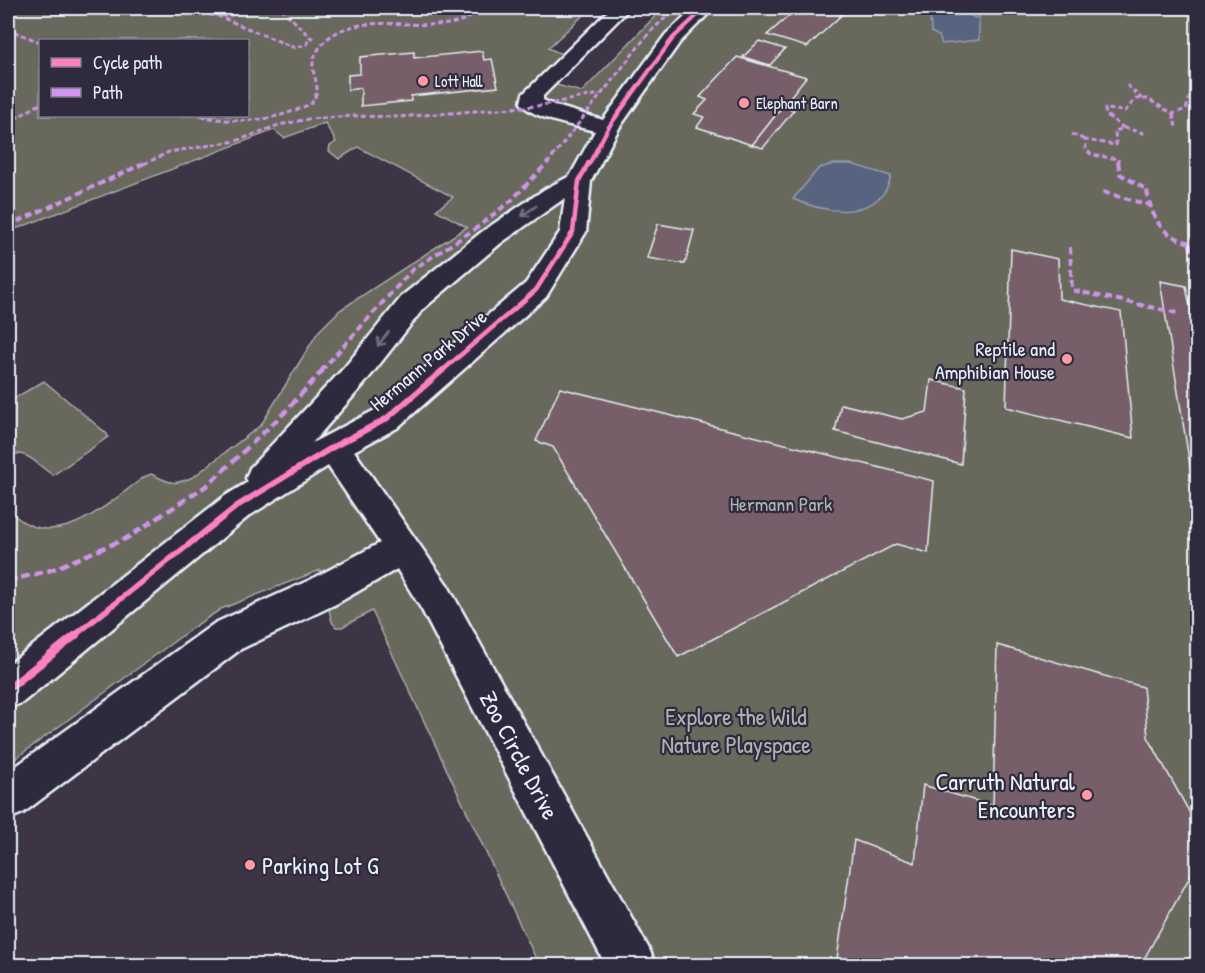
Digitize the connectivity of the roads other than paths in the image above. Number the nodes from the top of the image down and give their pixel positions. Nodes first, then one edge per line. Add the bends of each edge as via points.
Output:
1 (621, 8) edge
2 (705, 8) edge
3 (608, 128) junction
4 (579, 181) junction
5 (333, 447) junction
6 (237, 506) junction
7 (403, 548) junction
8 (8, 689) edge
9 (8, 798) edge
10 (632, 966) edge

1 - 3 street via 533,94 532,103
2 - 3 street, Hermann Park Drive via 673,38
3 - 4 street, Hermann Park Drive
4 - 5 street, Hermann Park Drive via 573,232 536,291 386,419
4 -> 6 street, Hermann Park Drive via 492,237 413,302 354,376
5 - 6 street, Hermann Park Drive
5 - 7 street, Zoo Circle Drive
6 - 8 street, Hermann Park Drive
7 - 9 street via 323,592 228,636
7 - 10 street, Zoo Circle Drive via 435,598

